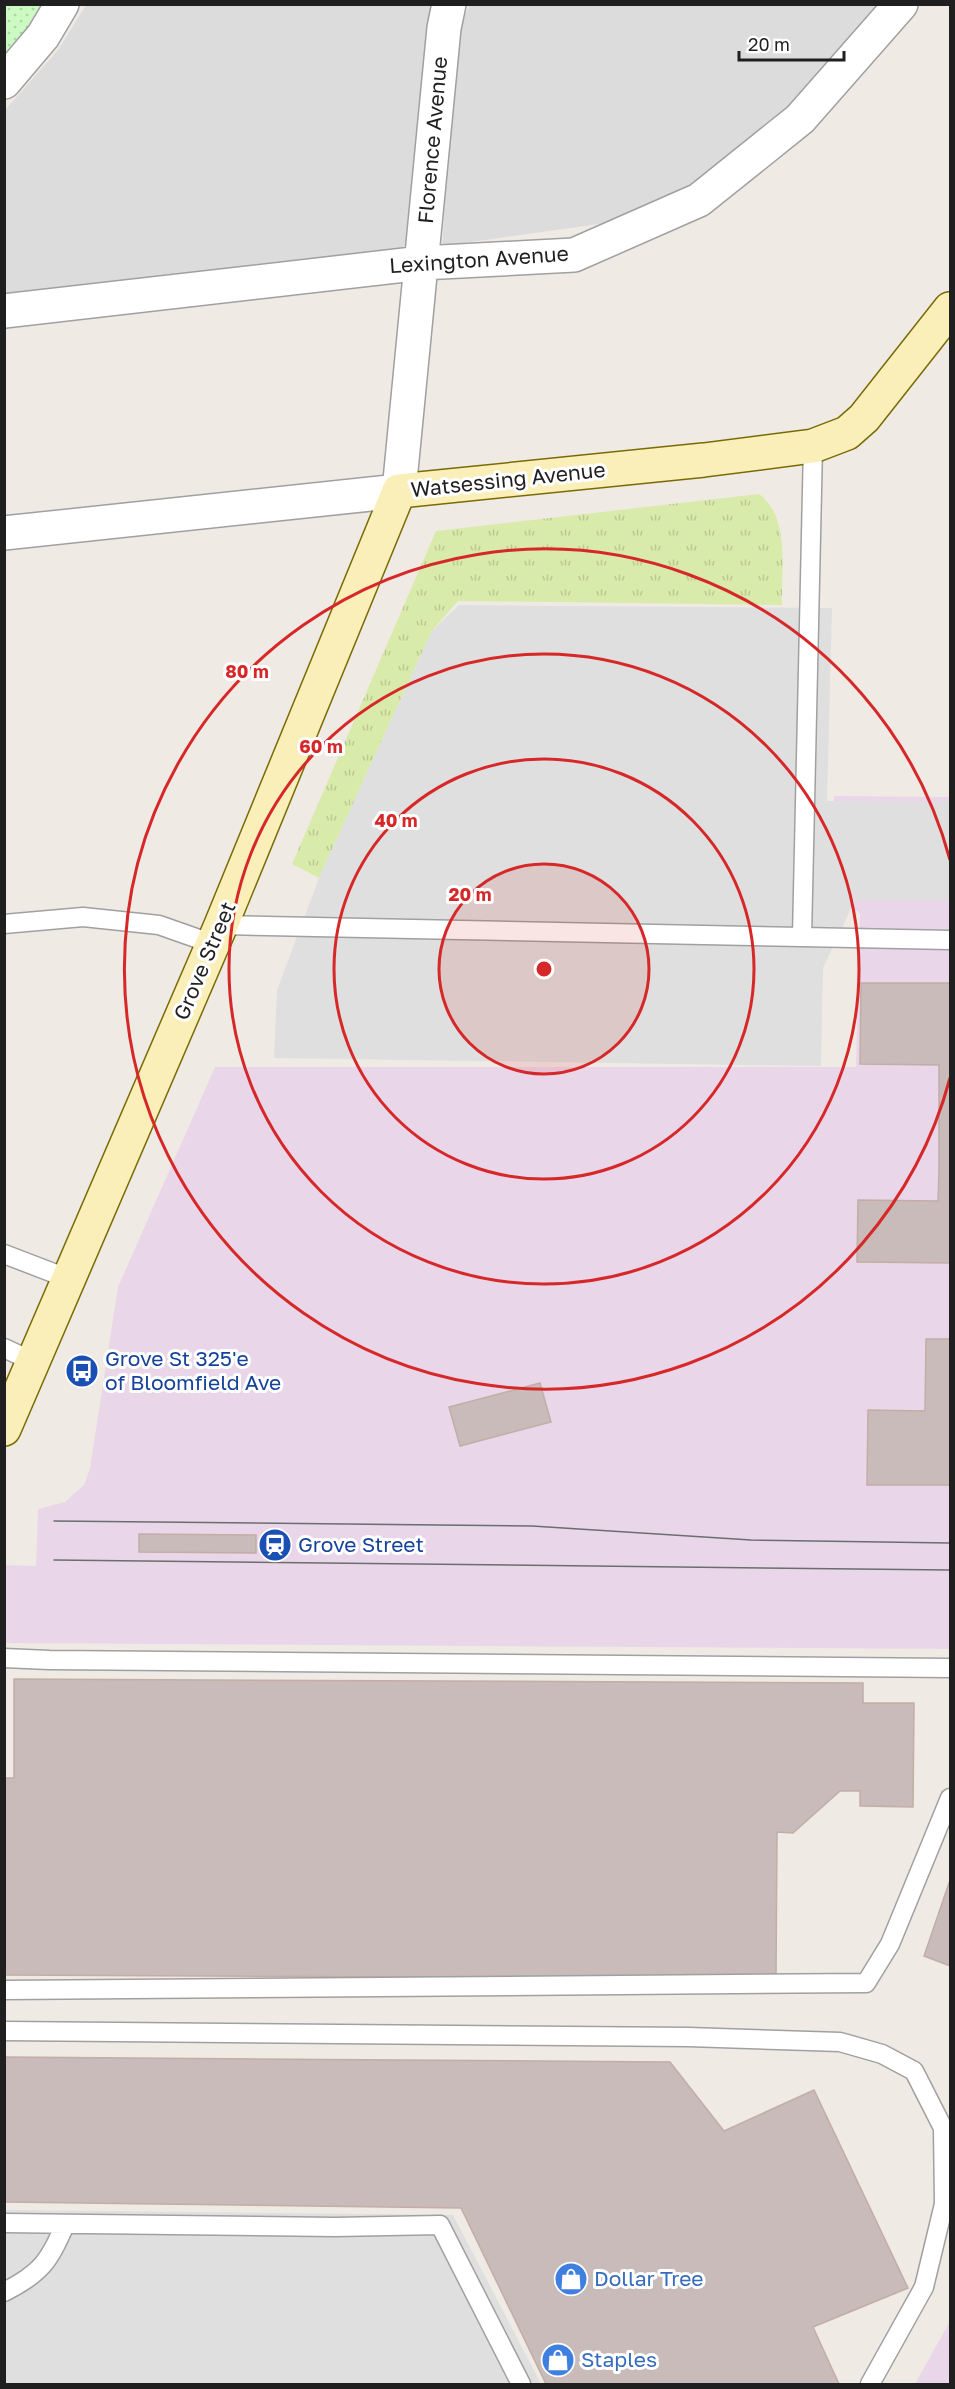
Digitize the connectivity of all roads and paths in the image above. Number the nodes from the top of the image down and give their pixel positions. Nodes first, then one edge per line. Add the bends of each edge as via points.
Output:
1 (62, 4) edge
2 (449, 4) edge
3 (901, 4) edge
4 (4, 82) edge
5 (422, 263) junction
6 (951, 309) edge
7 (4, 311) edge
8 (813, 446) junction
9 (399, 491) junction
10 (4, 533) edge
11 (4, 924) edge
12 (217, 934) junction
13 (802, 937) junction
14 (951, 940) edge
15 (4, 1254) edge
16 (69, 1279) junction
17 (4, 1348) edge
18 (33, 1362) junction
19 (4, 1429) edge
20 (4, 1658) edge
21 (951, 1668) edge
22 (951, 1798) edge
23 (4, 1990) edge
24 (4, 2031) edge
25 (4, 2223) edge
26 (65, 2224) junction
27 (4, 2292) edge
28 (521, 2385) edge
29 (870, 2385) edge

1 - 4 street via 43,36
2 - 5 street, Florence Avenue
3 - 5 street, Lexington Avenue via 800,119 699,200 574,255
5 - 7 street, Lexington Avenue
5 - 9 street, Florence Avenue
6 - 8 main road, Watsessing Avenue via 864,418 847,433
8 - 9 main road, Watsessing Avenue
8 - 13 lane
9 - 10 street, Watsessing Avenue
9 - 12 main road, Grove Street
11 - 12 lane via 83,917
12 - 13 lane
12 - 16 main road, Grove Street
13 - 14 lane
15 - 16 lane
16 - 18 main road, Grove Street
17 - 18 lane
18 - 19 main road, Grove Street
20 - 21 lane
22 - 23 lane via 890,1944 866,1983
24 - 29 lane via 699,2037 840,2042 882,2054 914,2071 943,2128 944,2204 924,2287
25 - 26 lane
26 - 27 lane via 55,2250 42,2267
26 - 28 lane via 440,2225

